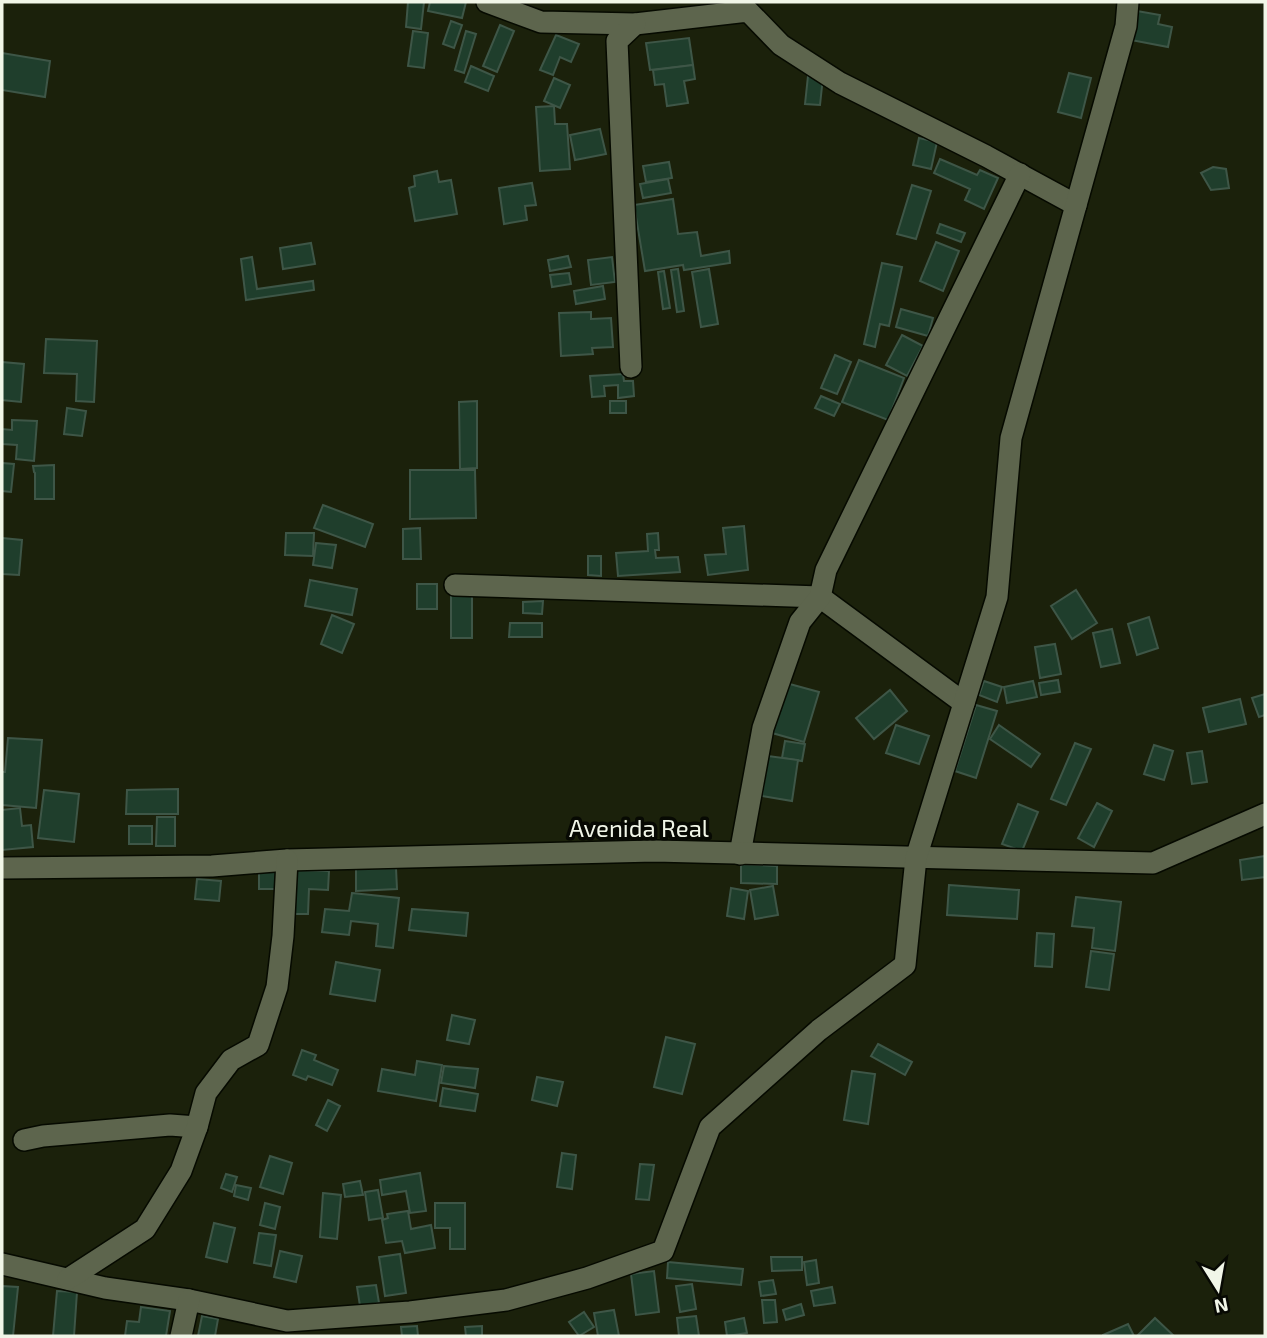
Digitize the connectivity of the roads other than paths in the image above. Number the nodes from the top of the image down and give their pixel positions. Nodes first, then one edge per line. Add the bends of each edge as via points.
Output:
1 (487, 2) edge
2 (1128, 2) edge
3 (635, 24) junction
4 (1020, 174) junction
5 (1076, 205) junction
6 (631, 367) dead end
7 (456, 585) dead end
8 (820, 597) junction
9 (964, 703) junction
10 (1265, 814) edge
11 (740, 854) junction
12 (916, 858) junction
13 (287, 860) junction
14 (2, 868) edge
15 (197, 1127) junction
16 (24, 1140) dead end
17 (2, 1264) edge
18 (68, 1279) junction
19 (189, 1300) junction
20 (181, 1336) edge

1 - 3 street via 541,22
2 - 5 street via 1126,26
3 - 4 street via 748,12 781,45 841,83
3 - 6 street via 617,41
4 - 5 street
4 - 8 street via 826,570
5 - 9 street via 1010,438 998,597
7 - 8 street
8 - 9 street
8 - 11 street via 800,622 763,728
9 - 12 street
10 - 12 street, Avenida Real via 1153,863
11 - 12 street, Avenida Real
11 - 13 street, Avenida Real via 655,851
12 - 19 street via 905,965 819,1030 710,1127 663,1251 506,1300 410,1312 287,1321
13 - 14 street, Avenida Real via 212,866
13 - 15 street via 277,986 258,1045 231,1060 206,1093
15 - 16 street via 170,1125
15 - 18 street via 181,1171 145,1229
17 - 18 street
18 - 19 street
19 - 20 street

